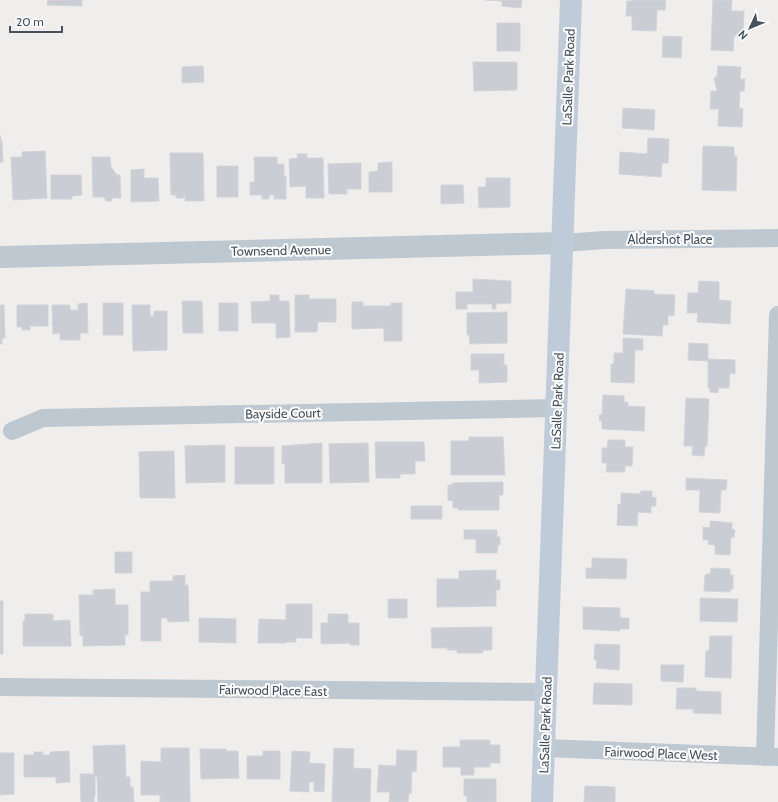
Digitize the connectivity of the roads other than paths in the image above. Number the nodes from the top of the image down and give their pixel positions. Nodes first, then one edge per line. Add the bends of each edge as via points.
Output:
1 (571, 0) edge
2 (778, 238) edge
3 (563, 243) junction
4 (0, 256) edge
5 (778, 315) edge
6 (556, 408) junction
7 (12, 431) dead end
8 (0, 687) edge
9 (546, 692) junction
10 (544, 748) junction
11 (772, 757) edge
12 (542, 802) edge

1 - 3 main road, LaSalle Park Road
2 - 3 street, Aldershot Place via 605,240
3 - 4 street, Townsend Avenue
3 - 6 main road, LaSalle Park Road
5 - 11 street
6 - 7 street, Bayside Court via 43,418
6 - 9 main road, LaSalle Park Road
8 - 9 street, Fairwood Place East
9 - 10 main road, LaSalle Park Road
10 - 11 street, Fairwood Place West
10 - 12 main road, LaSalle Park Road

